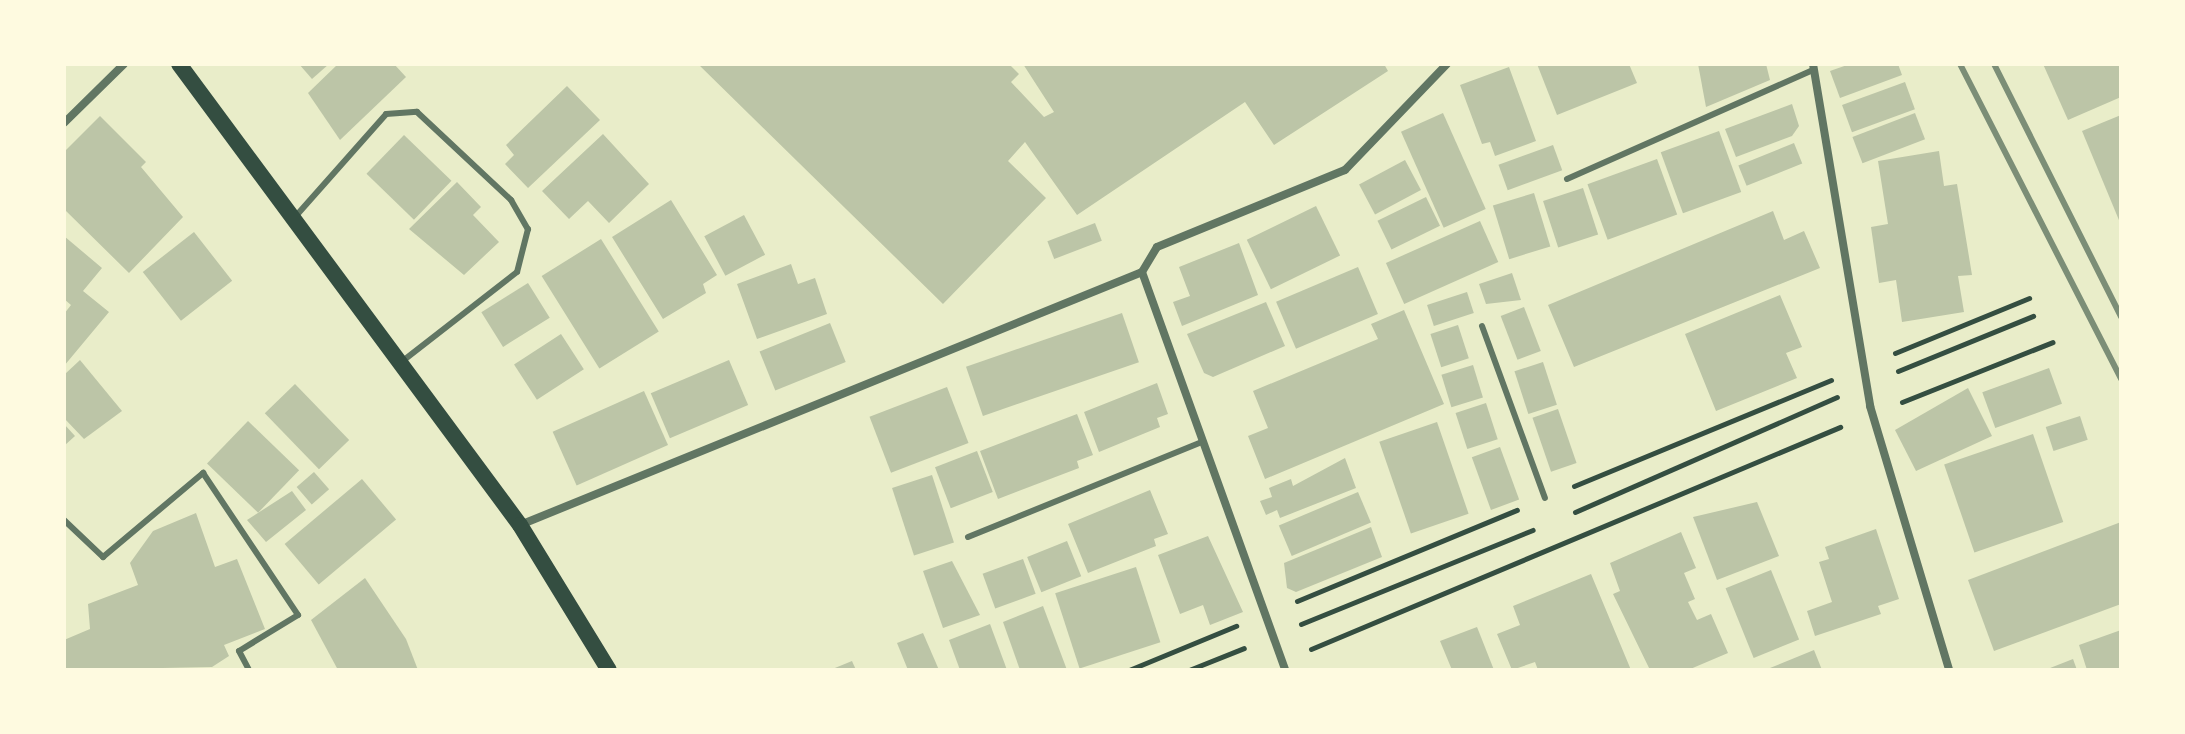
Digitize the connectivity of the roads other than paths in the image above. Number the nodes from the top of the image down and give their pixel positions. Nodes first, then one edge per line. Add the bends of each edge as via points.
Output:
1 (124, 64) edge
2 (179, 64) edge
3 (1447, 64) edge
4 (1813, 67) edge
5 (64, 123) edge
6 (1567, 179) dead end
7 (294, 218) junction
8 (1142, 272) junction
9 (1482, 326) dead end
10 (400, 363) junction
11 (1202, 442) junction
12 (1545, 498) road end
13 (64, 520) edge
14 (520, 525) junction
15 (968, 537) dead end
16 (1284, 666) edge
17 (249, 670) edge
18 (609, 670) edge
19 (1949, 670) edge

1 - 5 street
2 - 7 main road
3 - 8 street via 1345,170 1157,247
4 - 6 lane
4 - 19 street via 1873,413
7 - 10 main road
7 - 10 lane via 386,114 417,112 511,200 528,229 517,272
8 - 11 street
8 - 14 street
9 - 12 lane
10 - 14 main road
11 - 15 lane
11 - 16 street
13 - 17 lane via 103,557 203,473 298,615 239,651
14 - 18 main road

